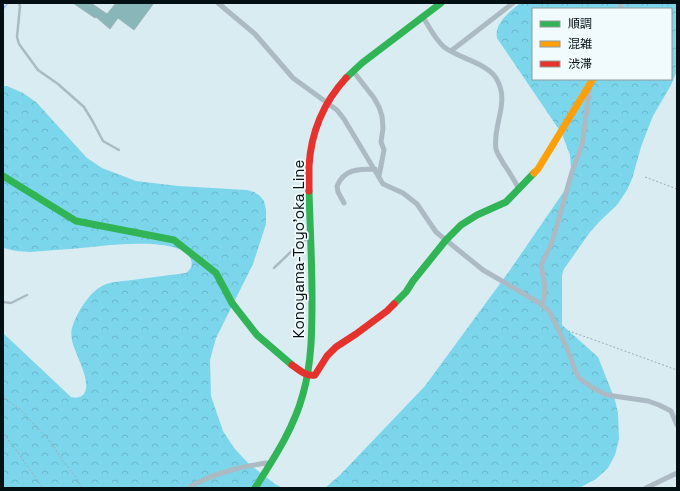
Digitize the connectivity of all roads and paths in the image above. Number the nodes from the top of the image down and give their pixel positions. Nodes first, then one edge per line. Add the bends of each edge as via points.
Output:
1 (19, 3) edge
2 (218, 3) edge
3 (512, 3) edge
4 (436, 4) edge
5 (422, 17) junction
6 (451, 51) junction
7 (353, 71) junction
8 (592, 82) edge
9 (328, 103) junction
10 (119, 150) dead end
11 (375, 169) junction
12 (3, 176) edge
13 (378, 176) junction
14 (645, 177) dead end
15 (519, 189) junction
16 (677, 189) edge
17 (344, 203) dead end
18 (310, 239) junction
19 (446, 240) junction
20 (274, 268) dead end
21 (28, 295) dead end
22 (3, 302) edge
23 (542, 305) junction
24 (567, 348) junction
25 (677, 370) edge
26 (308, 375) junction
27 (3, 396) edge
28 (677, 424) edge
29 (3, 434) edge
30 (271, 464) junction
31 (677, 473) edge
32 (43, 488) edge
33 (82, 488) edge
34 (189, 488) edge
35 (255, 488) edge
36 (646, 488) edge

1 - 10 lane via 19,44 38,70 84,107 103,141
2 - 9 street via 255,34 293,78
3 - 6 street
4 - 5 street, Konoyama-Toyo'oka Line
5 - 6 street via 435,37
5 - 7 street, Konoyama-Toyo'oka Line
6 - 15 street via 487,69 495,76 501,87 502,101 495,140 497,151
7 - 9 street, Konoyama-Toyo'oka Line
7 - 13 street via 374,98 382,116 381,142 384,150
8 - 15 street via 538,169
8 - 23 street via 582,145 553,239 541,264 545,286
9 - 11 street via 344,119
9 - 18 street, Konoyama-Toyo'oka Line via 314,134 310,156
11 - 13 street
11 - 17 street via 359,169 343,176 336,186
12 - 26 street via 76,221 174,240 216,273 232,303 257,335 290,364
13 - 19 street via 383,184 403,193 417,204 436,232
14 - 16 path
15 - 19 street via 506,202 461,225
18 - 20 lane via 302,241
18 - 26 street, Konoyama-Toyo'oka Line via 312,349
19 - 23 street via 483,270
19 - 26 street via 406,292 387,311 336,347 315,375
21 - 22 lane via 11,303
23 - 24 street via 550,313
24 - 25 path via 570,345 569,332
24 - 28 street via 579,378 593,388 607,395 659,404 671,411
26 - 30 street, Konoyama-Toyo'oka Line via 301,403
27 - 33 path via 21,410 53,445
29 - 32 path
30 - 34 street via 236,469
30 - 35 street, Konoyama-Toyo'oka Line
31 - 36 street

